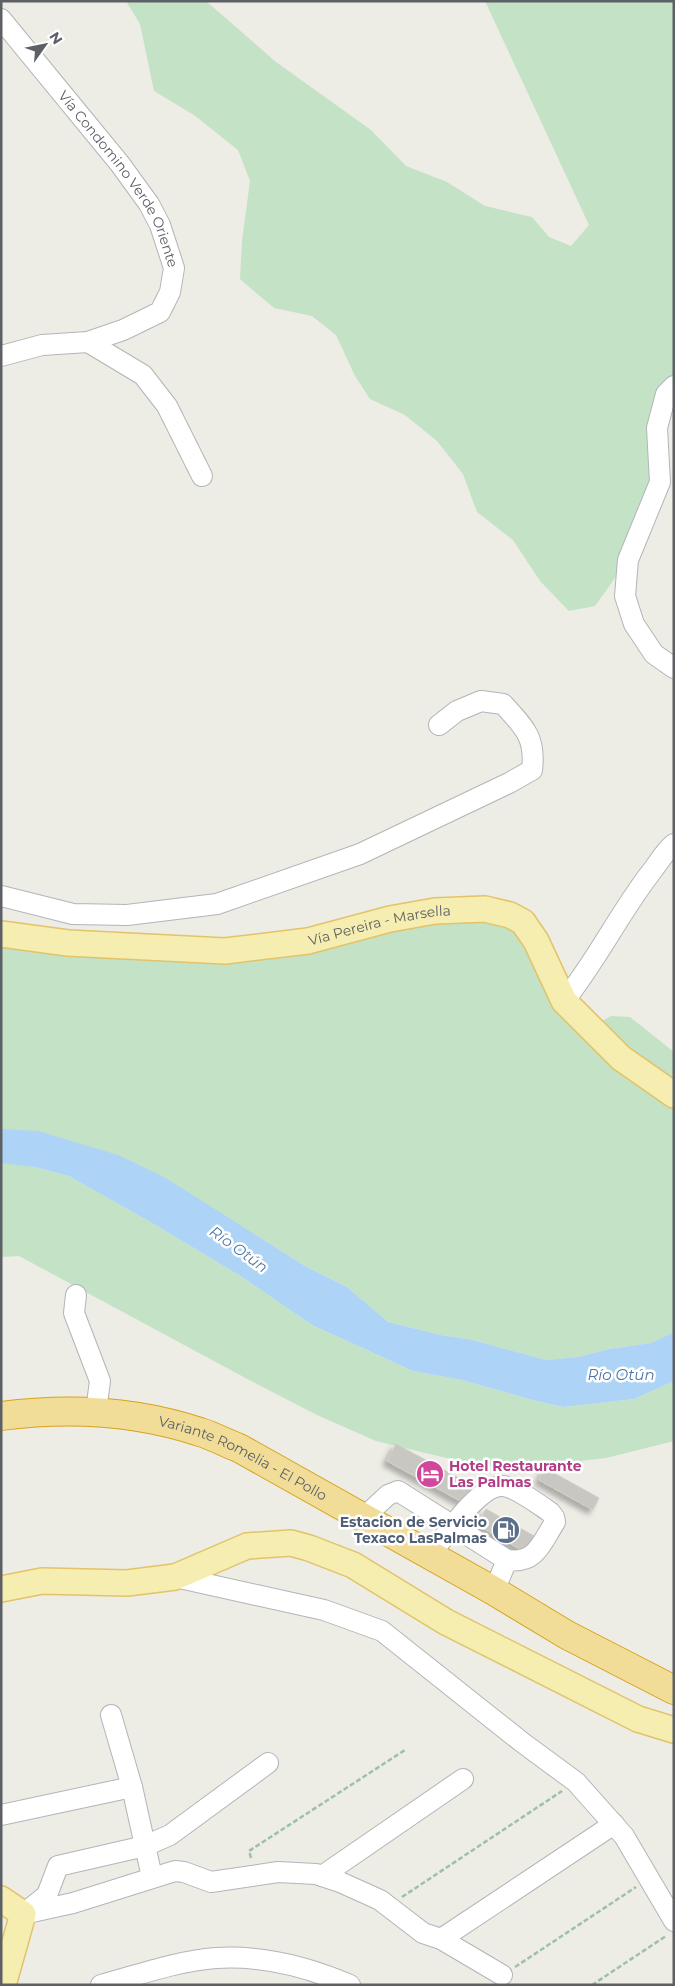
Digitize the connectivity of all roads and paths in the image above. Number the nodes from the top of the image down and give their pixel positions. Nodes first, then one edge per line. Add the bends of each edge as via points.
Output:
1 (1, 19) edge
2 (88, 342) junction
3 (1, 356) edge
4 (674, 386) edge
5 (202, 476) dead end
6 (674, 668) edge
7 (439, 725) dead end
8 (674, 844) edge
9 (1, 896) edge
10 (1, 934) edge
11 (564, 1001) junction
12 (674, 1096) edge
13 (76, 1296) dead end
14 (96, 1412) junction
15 (1, 1416) edge
16 (362, 1518) junction
17 (454, 1526) junction
18 (430, 1555) junction
19 (507, 1560) junction
20 (175, 1577) junction
21 (1, 1589) edge
22 (494, 1591) junction
23 (674, 1690) edge
24 (111, 1715) dead end
25 (674, 1730) edge
26 (405, 1750) dead end
27 (268, 1763) dead end
28 (463, 1779) dead end
29 (576, 1782) junction
30 (132, 1787) junction
31 (1, 1814) edge
32 (614, 1824) junction
33 (145, 1846) junction
34 (256, 1874) junction
35 (322, 1876) junction
36 (152, 1877) junction
37 (650, 1878) junction
38 (1, 1899) edge
39 (388, 1907) junction
40 (23, 1914) junction
41 (674, 1920) edge
42 (674, 1931) edge
43 (441, 1939) junction
44 (502, 1975) joint
45 (3, 1985) edge
46 (101, 1985) edge
47 (350, 1985) edge
48 (592, 1985) edge

1 - 2 street, Vía Condomino Verde Oriente via 149,204 160,225 174,268 170,292 160,312
2 - 3 street, Vía Condomino Verde Oriente via 42,345
2 - 5 street via 143,375 167,406
4 - 6 street via 666,394 657,428 660,482 628,560 625,596 634,624 654,654
7 - 9 street via 457,711 480,701 504,704 526,729 534,752 532,770 360,854 217,904 127,915 74,914
8 - 11 street via 640,886 584,976
10 - 11 main road, Vía Pereira - Marsella via 68,943 225,951 308,941 390,919 435,911 485,909 523,922 536,941
11 - 12 main road, Vía Pereira - Marsella via 621,1058
13 - 14 street via 74,1313 100,1381
14 - 15 highway, Variante Romelia - El Pollo via 46,1411
14 - 16 highway, Variante Romelia - El Pollo via 129,1415 201,1432 239,1448
16 - 17 street via 388,1495 398,1491
16 - 18 highway, Variante Romelia - El Pollo
17 - 18 street
17 - 19 street
17 - 19 street via 473,1501 492,1487 504,1486 514,1490 550,1512 555,1522 532,1557
18 - 22 highway, Variante Romelia - El Pollo
19 - 22 street
20 - 21 main road via 128,1583 42,1581
20 - 25 main road via 246,1546 291,1543 309,1548 353,1565 446,1622 638,1719
20 - 29 street via 324,1610 382,1631
22 - 23 highway, Variante Romelia - El Pollo via 567,1635
24 - 30 street
26 - 34 path via 249,1851
27 - 33 street via 170,1836
28 - 35 street
29 - 32 street
29 - 39 path
30 - 31 street
30 - 33 street
32 - 37 street
32 - 43 street
33 - 36 street
33 - 40 street via 58,1866 47,1895
34 - 35 street via 299,1872
34 - 36 street via 211,1882 175,1871
35 - 39 street via 365,1892
36 - 40 street via 73,1903
37 - 41 street
37 - 44 path
38 - 40 main road
39 - 43 street via 423,1933
40 - 45 main road
42 - 48 path
43 - 44 street
46 - 47 street via 190,1962 242,1958 296,1966

